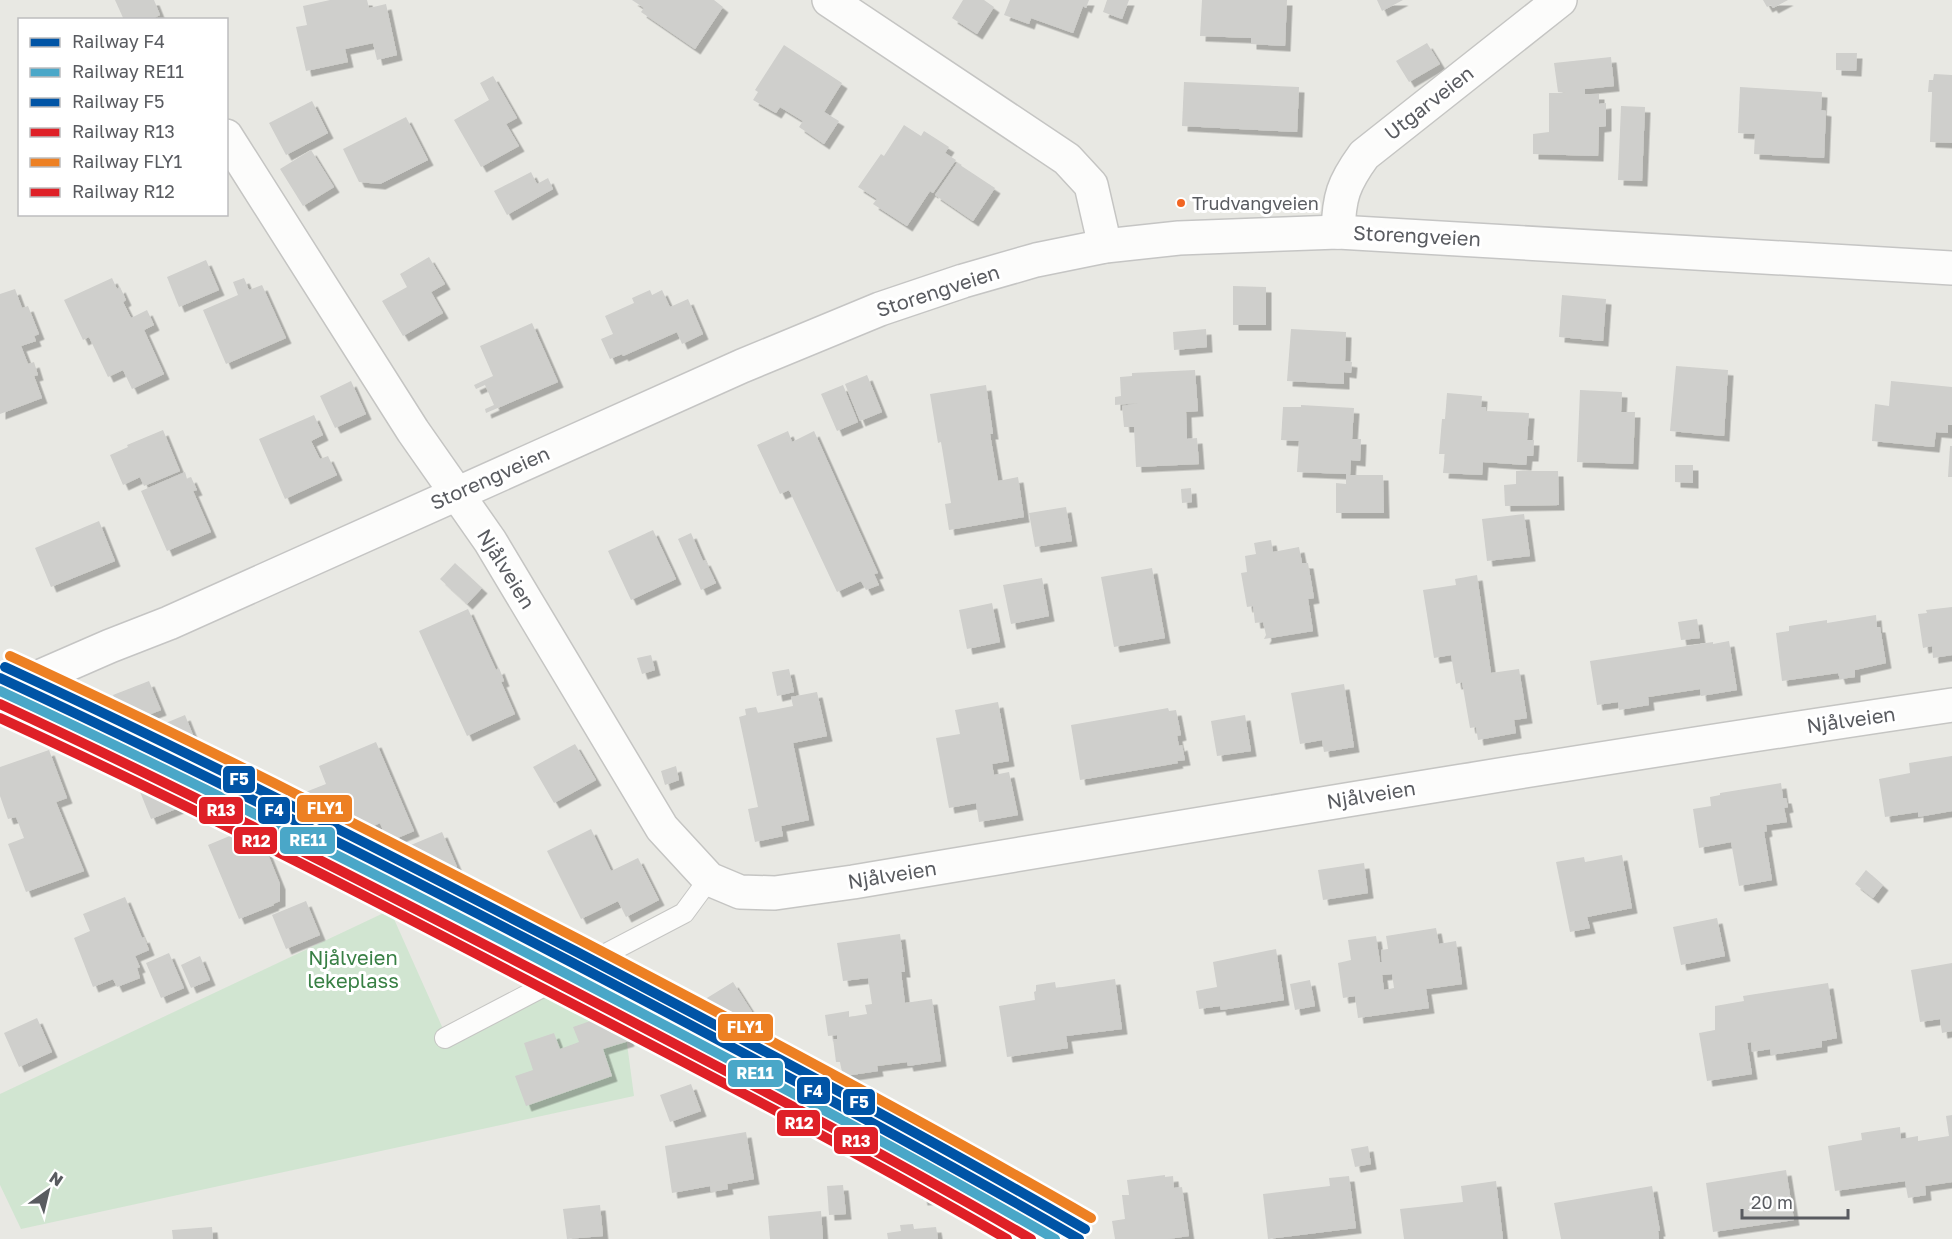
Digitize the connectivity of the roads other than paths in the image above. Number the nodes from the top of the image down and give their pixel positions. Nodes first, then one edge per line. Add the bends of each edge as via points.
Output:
1 (829, 0) edge
2 (1560, 0) edge
3 (228, 139) edge
4 (1338, 232) junction
5 (1105, 246) junction
6 (1952, 268) edge
7 (456, 493) junction
8 (0, 694) edge
9 (1952, 705) edge
10 (709, 879) junction
11 (445, 1038) dead end

1 - 5 street via 1067,159 1091,186
2 - 4 street, Utgarveien via 1364,155 1343,189
3 - 7 street, Njålveien via 361,352
4 - 5 street, Storengveien via 1179,238
4 - 6 street, Storengveien
5 - 7 street, Storengveien via 1036,260 880,309
7 - 8 street, Storengveien
7 - 10 street, Njålveien via 490,541 662,828
9 - 10 street, Njålveien via 775,893 740,892
10 - 11 lane via 684,913

